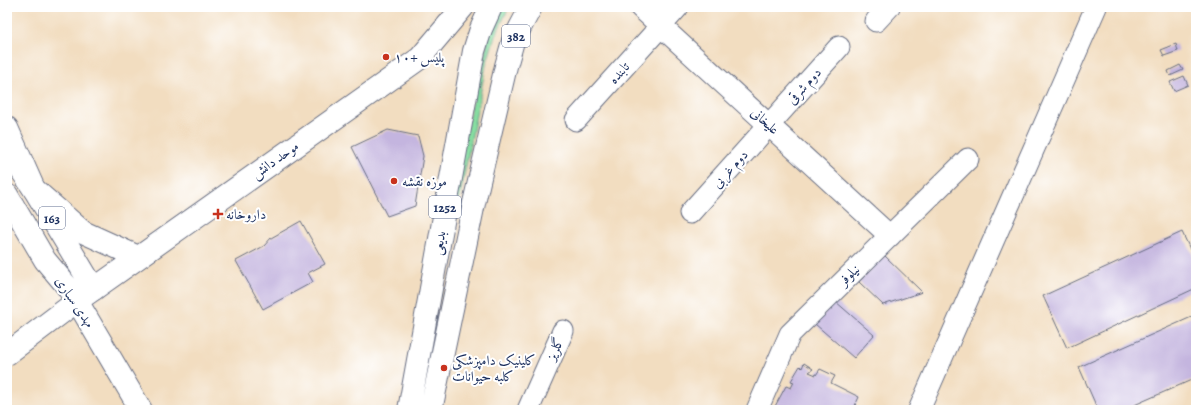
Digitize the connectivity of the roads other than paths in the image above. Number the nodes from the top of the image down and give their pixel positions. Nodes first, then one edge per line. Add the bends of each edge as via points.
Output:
1 (463, 7) edge
2 (491, 7) edge
3 (531, 7) edge
4 (640, 7) edge
5 (678, 7) edge
6 (1096, 7) edge
7 (661, 26) junction
8 (839, 47) dead end
9 (506, 66) joint
10 (576, 120) dead end
11 (769, 126) junction
12 (7, 128) edge
13 (7, 149) edge
14 (968, 158) dead end
15 (34, 189) junction
16 (9, 198) edge
17 (690, 213) dead end
18 (890, 236) junction
19 (138, 257) junction
20 (94, 289) junction
21 (77, 302) junction
22 (563, 331) dead end
23 (7, 354) edge
24 (141, 410) edge
25 (409, 410) edge
26 (432, 410) edge
27 (528, 410) edge
28 (757, 410) edge
29 (920, 410) edge

1 - 19 main road, موحد دانش via 420,58
2 - 25 main road, بدیعی / 1252 via 474,51
3 - 9 main road, 382 via 513,41
4 - 7 street, علیخانی
5 - 7 street, تابنده
6 - 29 street
7 - 10 street, تابنده
7 - 11 street, علیخانی
8 - 11 street, دوم شرقی
9 - 26 main road, بدیعی / 1252 via 474,203
11 - 17 street, دوم غربی
11 - 18 street, علیخانی
12 - 15 main road
13 - 15 main road, مهدی سباری / 163
14 - 18 street, نیلوفر
15 - 19 main road via 83,232
15 - 20 main road, مهدی سباری / 163
16 - 21 main road, مهدی سباری / 163 via 45,260
18 - 28 street, نیلوفر via 790,334
19 - 20 main road, موحد دانش
20 - 21 main road, موحد دانش
21 - 23 main road, موحد دانش
21 - 24 main road, مهدی سباری / 163
22 - 27 street, گلریز

